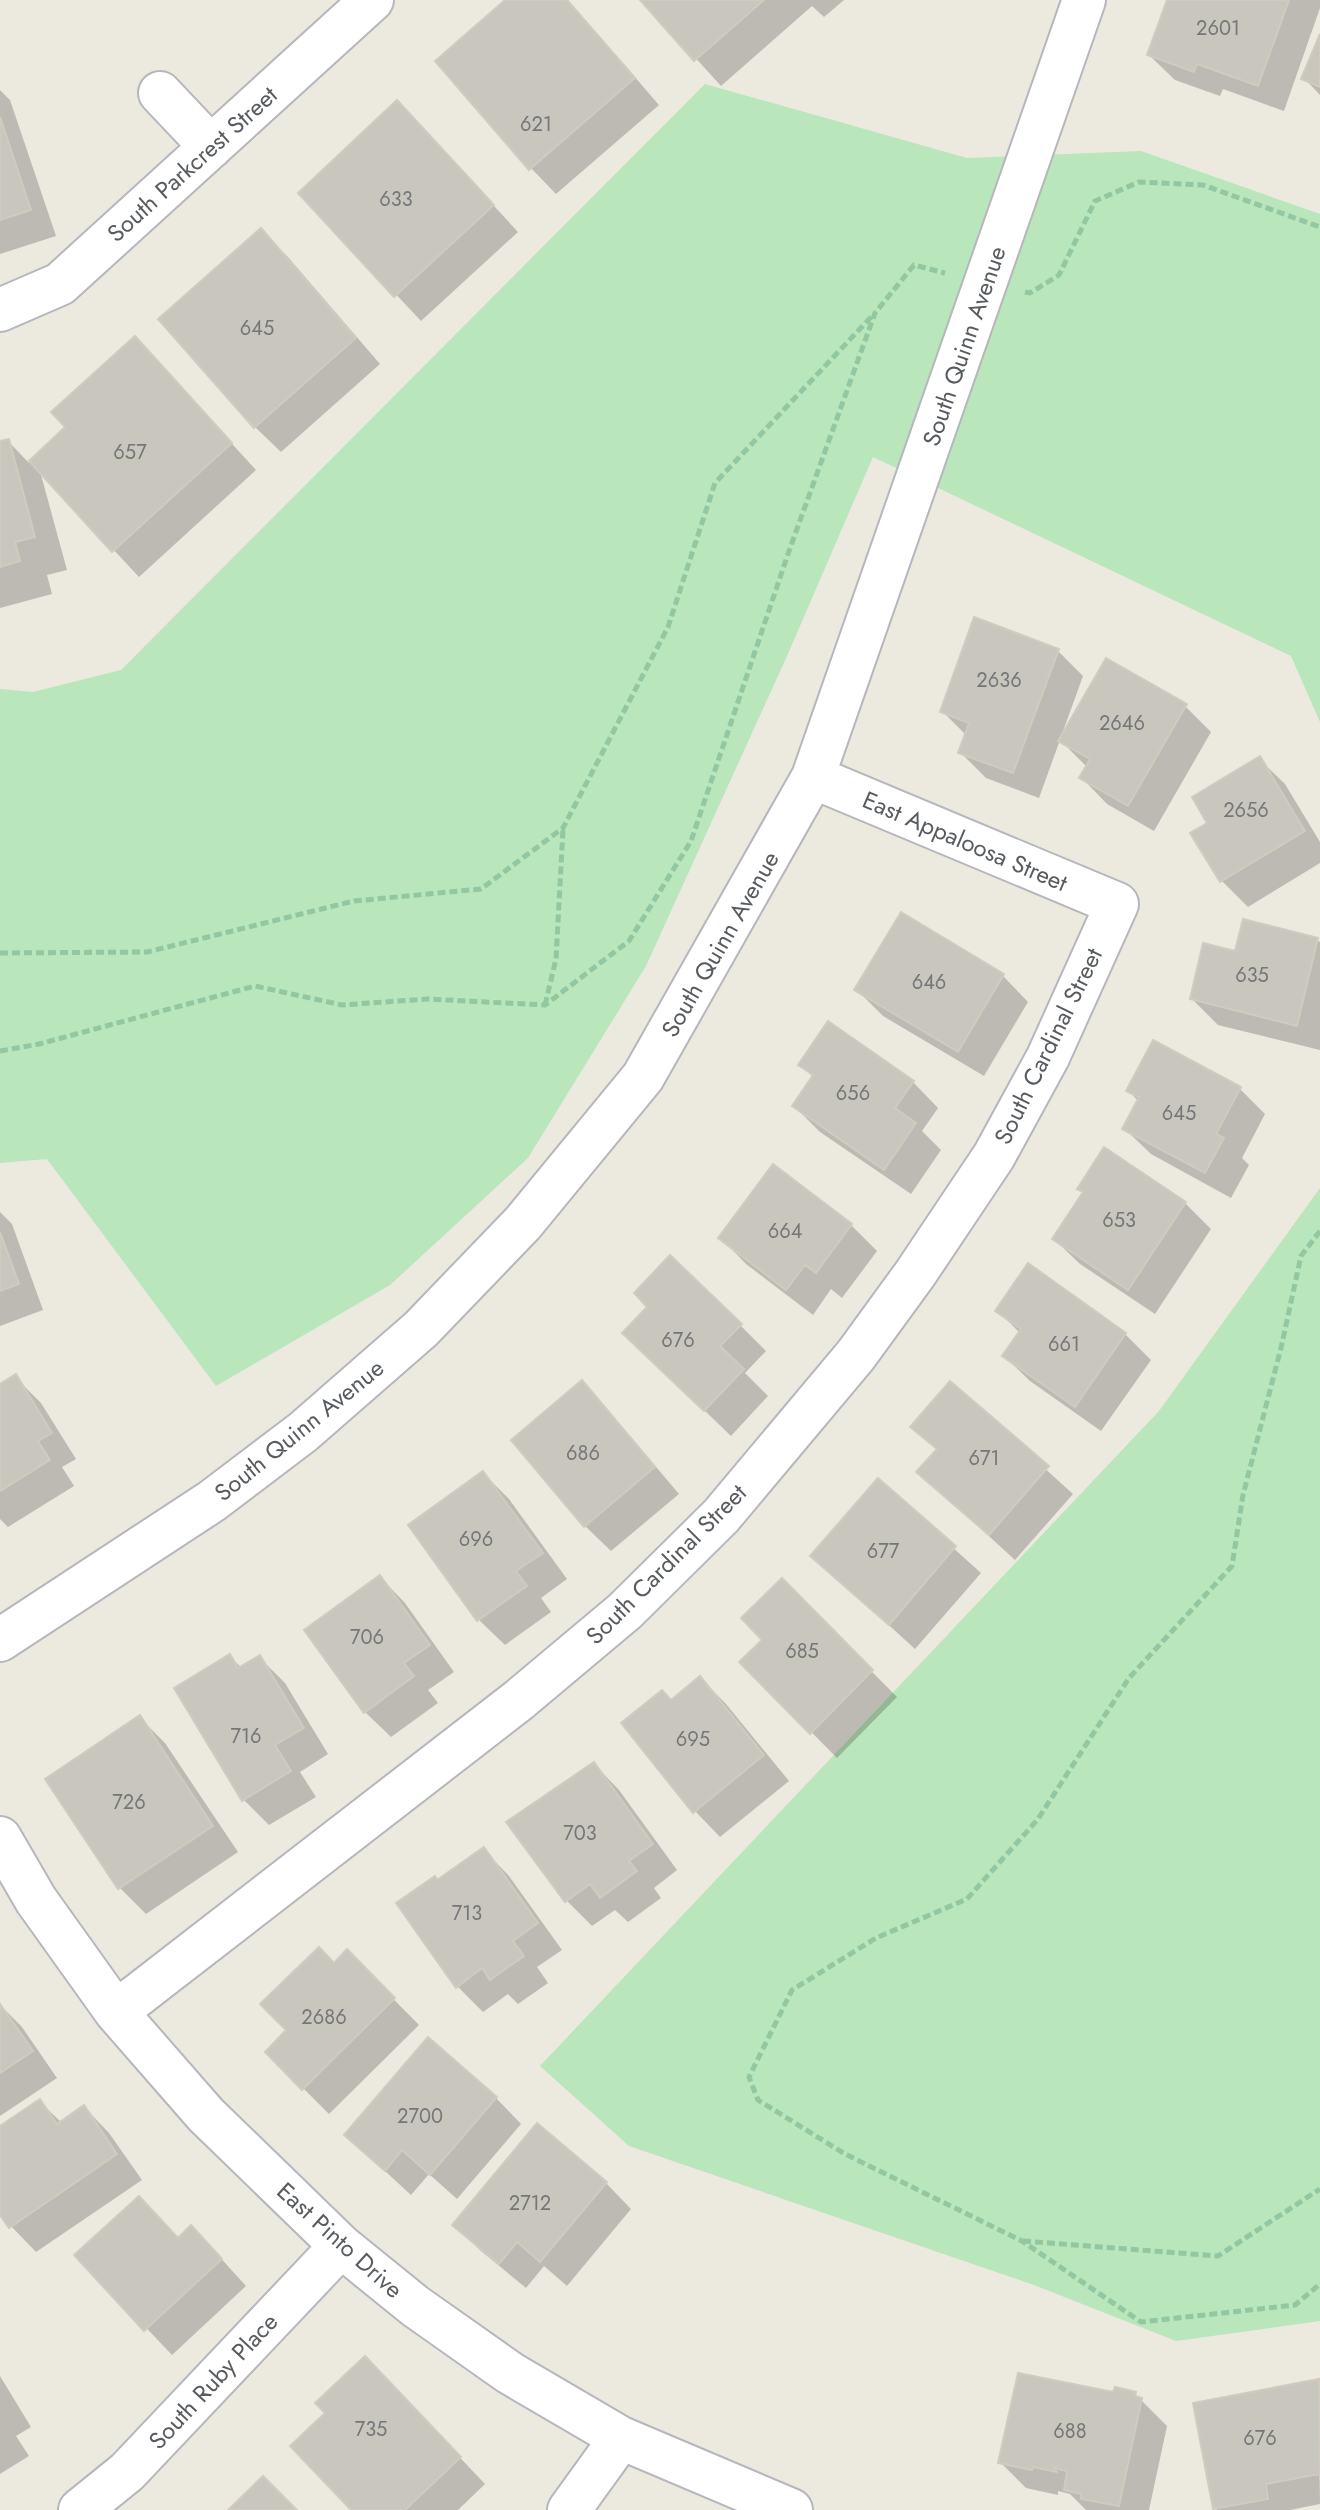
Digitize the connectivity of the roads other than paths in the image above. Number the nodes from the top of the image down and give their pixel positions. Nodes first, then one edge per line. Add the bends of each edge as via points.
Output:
1 (372, 0) edge
2 (1084, 0) edge
3 (160, 93) dead end
4 (211, 147) junction
5 (0, 310) edge
6 (813, 777) junction
7 (1117, 904) joint
8 (0, 1640) edge
9 (0, 1838) edge
10 (116, 2012) junction
11 (341, 2246) junction
12 (621, 2438) junction
13 (80, 2510) edge
14 (569, 2510) edge
15 (791, 2510) edge

1 - 4 street, South Parkcrest Street
2 - 6 street, South Quinn Avenue
3 - 4 street
4 - 5 street, South Parkcrest Street via 60,284
6 - 7 street, East Appaloosa Street
6 - 8 street, South Quinn Avenue via 643,1077 523,1223 421,1329 303,1432 212,1501
7 - 10 street, South Cardinal Street via 1048,1057 994,1156 856,1355 721,1516 625,1611 519,1700
9 - 10 street, East Pinto Drive via 36,1900
10 - 11 street, East Pinto Drive via 206,2115
11 - 12 street, East Pinto Drive via 510,2373
11 - 13 street, South Ruby Place via 127,2472
12 - 14 street
12 - 15 street, East Pinto Drive

